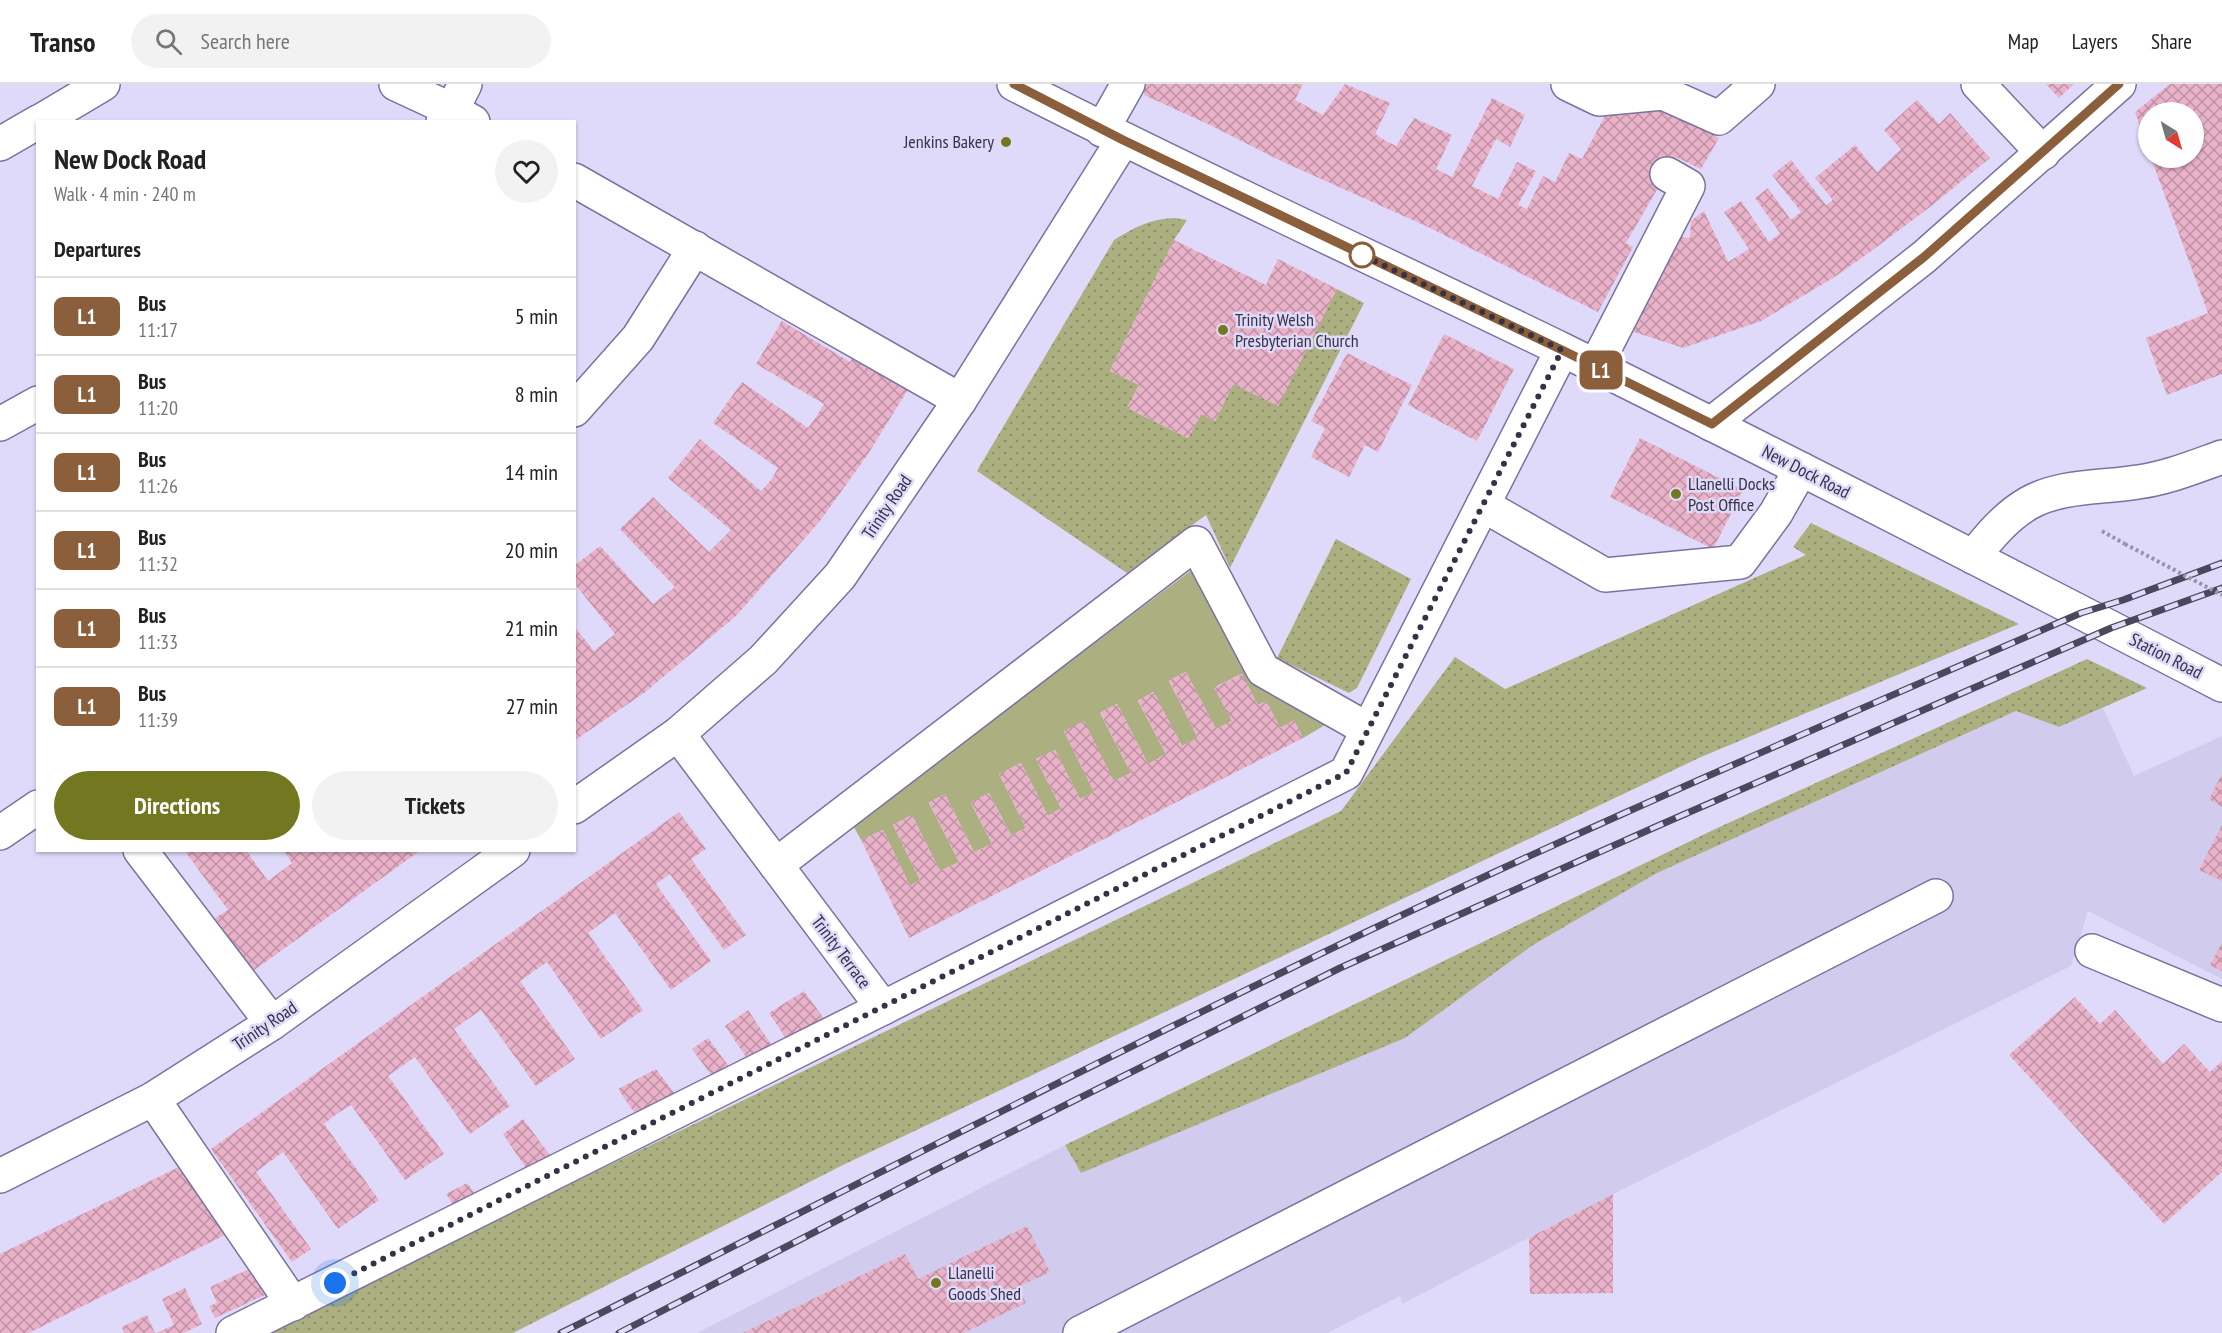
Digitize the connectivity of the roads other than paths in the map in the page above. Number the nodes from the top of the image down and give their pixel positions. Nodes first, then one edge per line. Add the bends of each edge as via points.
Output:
1 (103, 84) edge
2 (396, 84) edge
3 (1014, 84) edge
4 (1128, 84) edge
5 (1569, 84) edge
6 (1758, 84) edge
7 (1978, 84) edge
8 (2119, 84) edge
9 (458, 109) edge
10 (41, 120) edge
11 (36, 123) edge
12 (1113, 135) junction
13 (0, 144) edge
14 (2043, 153) junction
15 (1667, 174) dead end
16 (576, 181) edge
17 (695, 248) junction
18 (1562, 350) junction
19 (1595, 367) junction
20 (960, 400) junction
21 (36, 404) edge
22 (576, 408) edge
23 (0, 424) edge
24 (1712, 424) junction
25 (2222, 457) edge
26 (1801, 469) junction
27 (1483, 505) junction
28 (1972, 557) junction
29 (2111, 628) joint
30 (2222, 685) edge
31 (1367, 729) junction
32 (678, 734) junction
33 (576, 806) edge
34 (36, 808) edge
35 (0, 833) edge
36 (142, 852) edge
37 (510, 852) edge
38 (776, 866) junction
39 (1936, 896) dead end
40 (2092, 951) dead end
41 (2222, 1005) edge
42 (883, 1008) junction
43 (272, 1023) junction
44 (153, 1099) junction
45 (0, 1176) edge
46 (293, 1304) junction
47 (1115, 1325) edge
48 (233, 1333) edge
49 (1080, 1333) edge

1 - 10 street
2 - 9 street
3 - 12 street, New Dock Road
4 - 12 street, Trinity Road
5 - 6 street via 1599,99 1663,93 1719,118
7 - 14 street
8 - 14 street
11 - 13 street
12 - 18 street, New Dock Road
12 - 20 street, Trinity Road
14 - 24 street via 1924,257
15 - 19 street via 1688,186
16 - 17 street
17 - 20 street
17 - 22 street via 638,338
18 - 19 street, New Dock Road
18 - 27 street, Trinity Terrace
19 - 24 street, New Dock Road
20 - 32 street, Trinity Road via 840,576 763,660
21 - 23 street
24 - 26 street, New Dock Road
25 - 28 street via 2157,479 2040,497 2005,520
26 - 27 street via 1776,513 1740,562 1605,575
26 - 28 street, New Dock Road
27 - 31 street, Trinity Terrace
28 - 29 street, New Dock Road
29 - 30 street, Station Road
31 - 38 street via 1263,670 1196,543
31 - 42 street, Trinity Terrace via 1346,773
32 - 33 street, Trinity Road
32 - 38 street, Trinity Terrace
34 - 35 street
36 - 43 street
37 - 43 street, Trinity Road
38 - 42 street, Trinity Terrace
39 - 47 street
40 - 41 street
42 - 46 street
43 - 44 street, Trinity Road
44 - 45 street, Trinity Road
44 - 46 street
46 - 48 street
47 - 49 street

